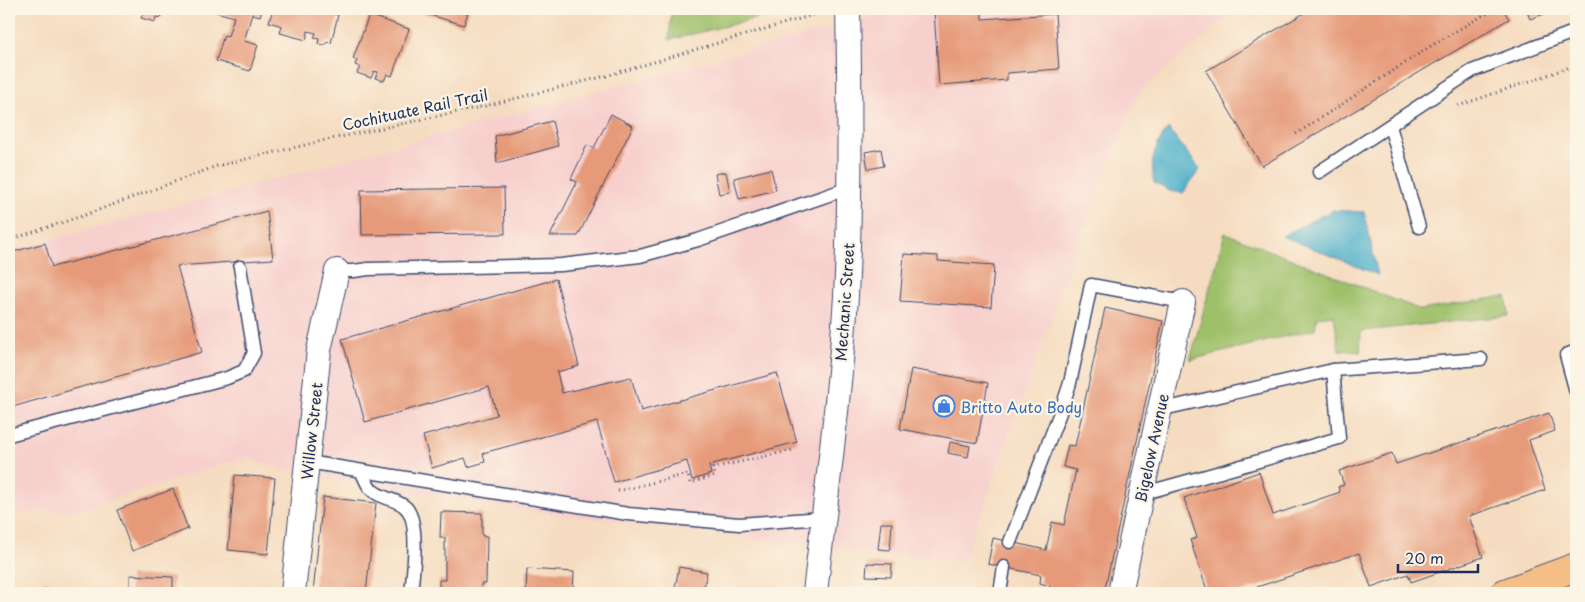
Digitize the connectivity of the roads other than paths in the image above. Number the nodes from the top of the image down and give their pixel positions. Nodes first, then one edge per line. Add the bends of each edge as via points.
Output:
1 (838, 10) edge
2 (1576, 31) edge
3 (1390, 126) junction
4 (1319, 172) dead end
5 (849, 188) junction
6 (1419, 227) dead end
7 (240, 266) dead end
8 (337, 271) joint
9 (1183, 302) joint
10 (1576, 351) edge
11 (1482, 360) dead end
12 (1333, 370) junction
13 (1576, 392) edge
14 (1159, 410) junction
15 (9, 435) edge
16 (308, 462) junction
17 (361, 471) junction
18 (1141, 494) junction
19 (823, 518) junction
20 (1010, 542) dead end
21 (1004, 567) dead end
22 (1576, 567) edge
23 (293, 593) edge
24 (411, 593) edge
25 (814, 593) edge
26 (1000, 593) edge
27 (1120, 593) edge
28 (1505, 593) edge

1 - 5 street, Mechanic Street
2 - 3 lane via 1472,71
3 - 4 lane
3 - 6 lane
5 - 8 lane via 698,240 640,256 561,265
5 - 19 street, Mechanic Street via 843,342
7 - 15 lane via 254,353 244,371
8 - 16 street, Willow Street via 319,350
9 - 14 street, Bigelow Avenue
9 - 20 lane via 1091,286 1070,383
10 - 13 lane via 1566,355
11 - 12 lane
12 - 14 lane
12 - 18 lane via 1339,438
14 - 18 street, Bigelow Avenue
16 - 17 lane
16 - 23 street, Willow Street
17 - 19 lane via 628,514 739,524
17 - 24 lane via 370,488 406,507 410,516 414,527
18 - 27 street, Bigelow Avenue
19 - 25 street, Mechanic Street
21 - 26 lane
22 - 28 main road

